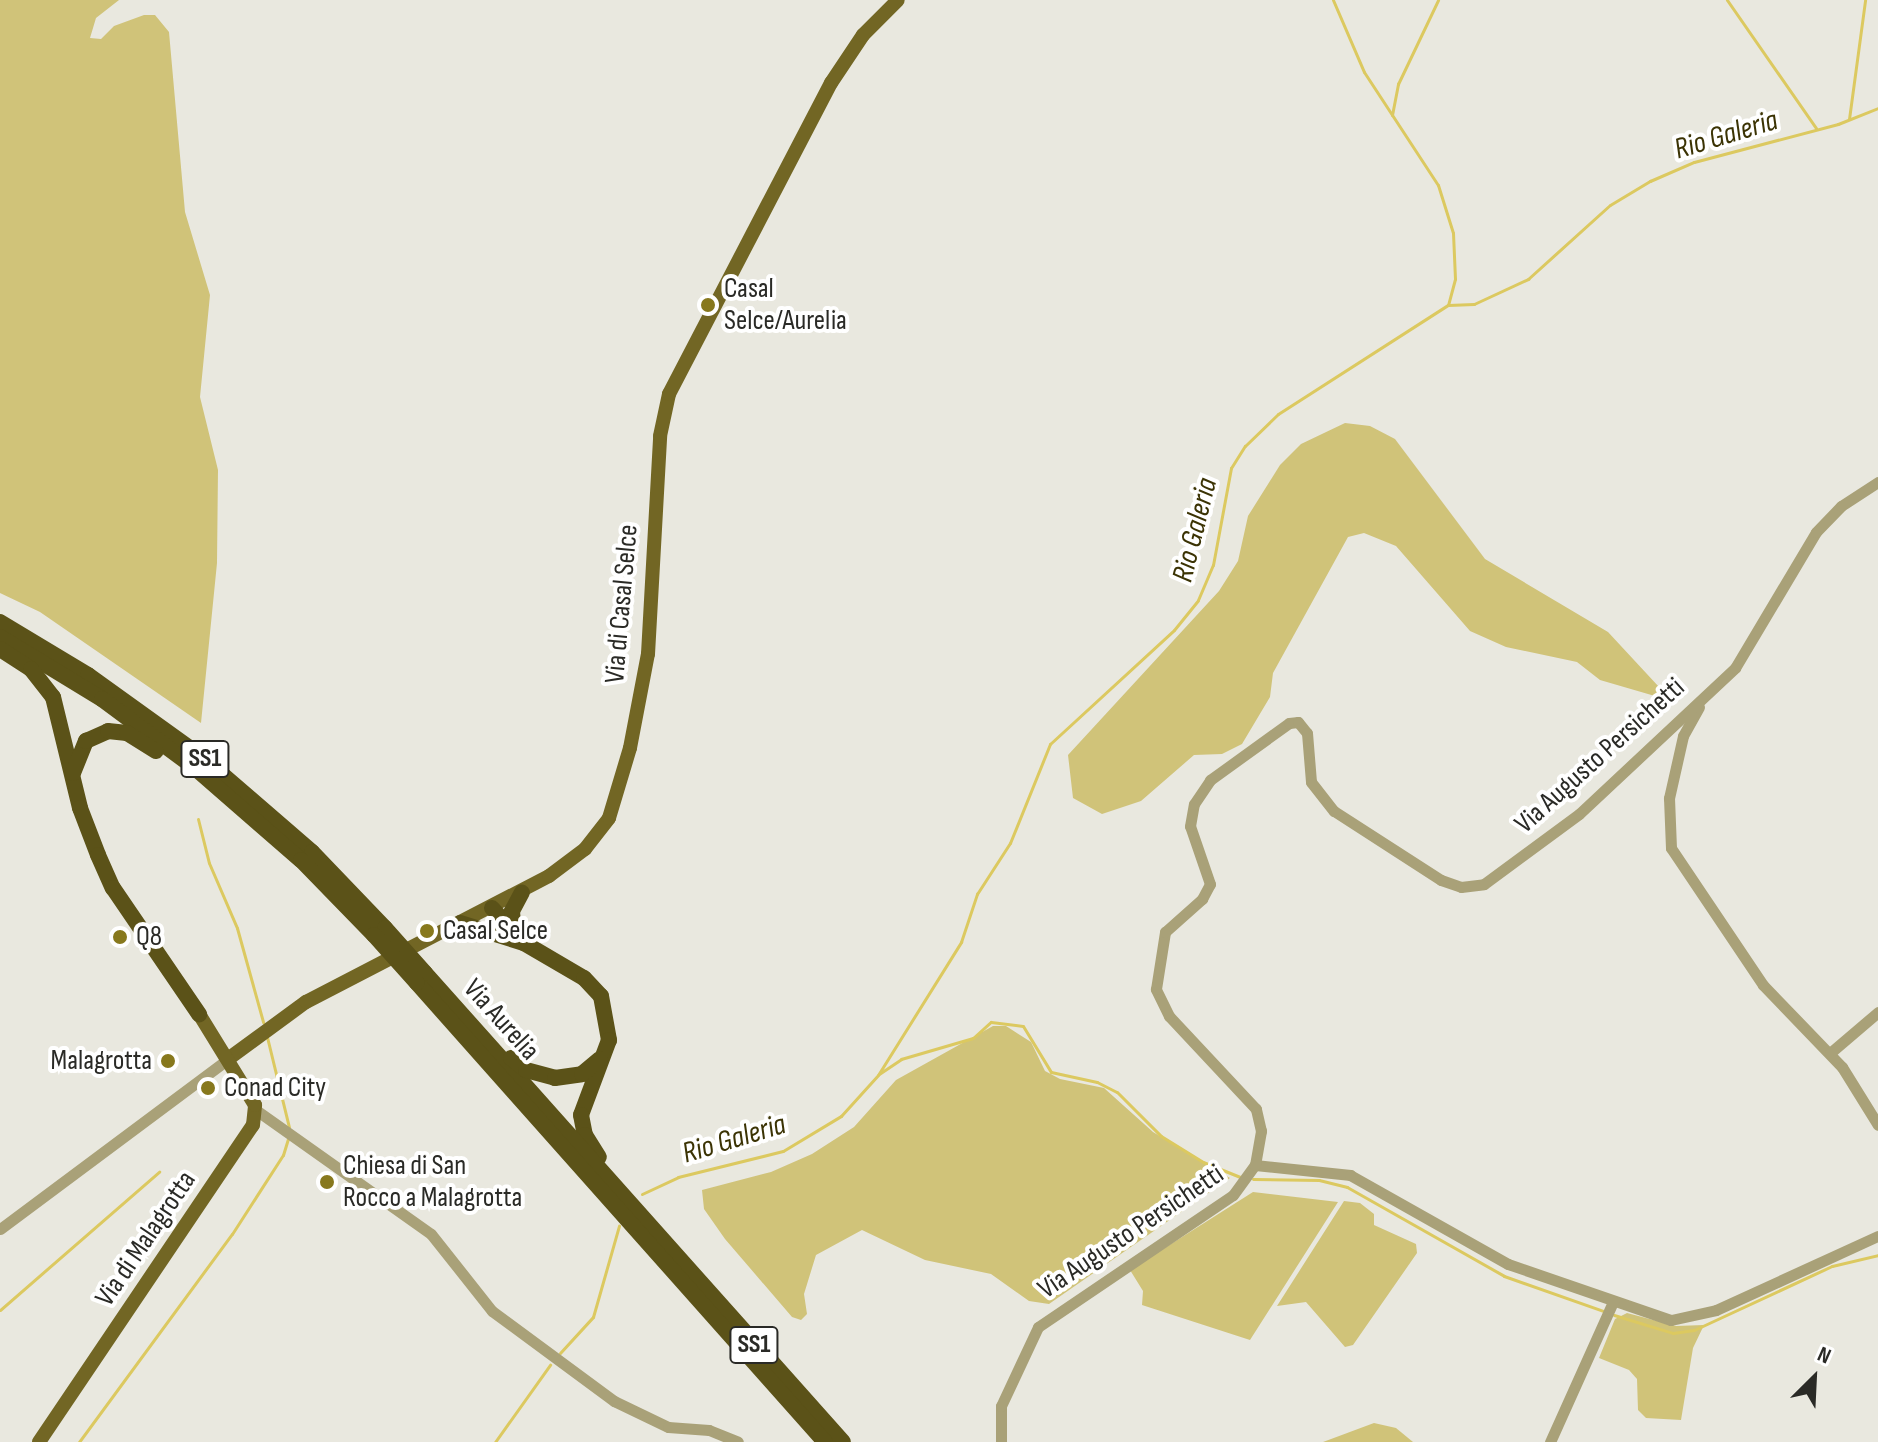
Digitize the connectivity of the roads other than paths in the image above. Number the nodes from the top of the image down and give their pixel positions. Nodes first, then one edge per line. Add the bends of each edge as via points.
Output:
1 (898, 0) edge
2 (1878, 482) edge
3 (0, 622) edge
4 (0, 637) edge
5 (0, 649) edge
6 (1699, 700) junction
7 (72, 779) junction
8 (241, 806) junction
9 (522, 892) junction
10 (492, 908) junction
11 (460, 923) junction
12 (379, 932) junction
13 (513, 936) junction
14 (421, 978) junction
15 (1878, 1012) edge
16 (199, 1014) joint
17 (1830, 1053) junction
18 (604, 1054) junction
19 (228, 1059) junction
20 (256, 1110) junction
21 (1878, 1125) edge
22 (1251, 1174) junction
23 (625, 1200) junction
24 (0, 1229) edge
25 (1878, 1236) edge
26 (662, 1251) junction
27 (1610, 1310) junction
28 (690, 1430) junction
29 (39, 1442) edge
30 (684, 1442) edge
31 (738, 1442) edge
32 (825, 1442) edge
33 (843, 1442) edge
34 (1001, 1442) edge
35 (1550, 1442) edge

1 - 9 main road, Via di Casal Selce via 863,35 831,83 669,394 660,436 648,654 621,787 609,818 585,849
2 - 6 street, Via Augusto Persichetti via 1821,525 1741,660
3 - 12 highway, Via Aurelia / SS1 via 88,675 202,757 312,852
4 - 8 highway, Via Aurelia / SS1 via 102,699
5 - 7 highway via 31,669 53,697
6 - 17 street via 1683,736 1669,798 1671,848 1763,985
6 - 22 street, Via Augusto Persichetti via 1579,814 1499,874 1473,887 1434,877 1334,811 1311,782 1307,733 1298,722 1289,723 1210,780 1190,820 1209,869 1209,889 1165,932 1156,989 1169,1016 1254,1105 1261,1124
7 - 8 highway via 86,741 118,731
7 - 16 highway via 113,888
8 - 12 highway, Via Aurelia / SS1
9 - 10 main road, Via di Casal Selce
9 - 13 highway via 512,911
10 - 11 main road, Via di Casal Selce
10 - 13 highway
11 - 13 highway
11 - 19 main road, Via di Casal Selce via 306,1002
12 - 14 highway, Via Aurelia / SS1, bridge
13 - 18 highway via 584,978 598,993 609,1024
14 - 18 highway via 526,1070 548,1077 573,1076 588,1071
14 - 23 highway, Via Aurelia / SS1
14 - 26 highway, Via Aurelia / SS1 via 603,1194
15 - 17 street
16 - 19 main road
17 - 21 street
18 - 23 highway via 581,1121
19 - 20 main road
19 - 24 street
20 - 28 street via 431,1234 472,1291 524,1335 642,1417
20 - 29 main road, Via di Malagrotta via 249,1133
22 - 27 street via 1350,1175 1494,1257
22 - 34 street, Via Augusto Persichetti via 1038,1327 1001,1406
23 - 26 highway, Via Aurelia / SS1
25 - 27 street via 1695,1317 1664,1319
26 - 32 highway, Via Aurelia / SS1
26 - 33 highway, Via Aurelia / SS1
27 - 35 street
28 - 30 street
28 - 31 street via 711,1430

